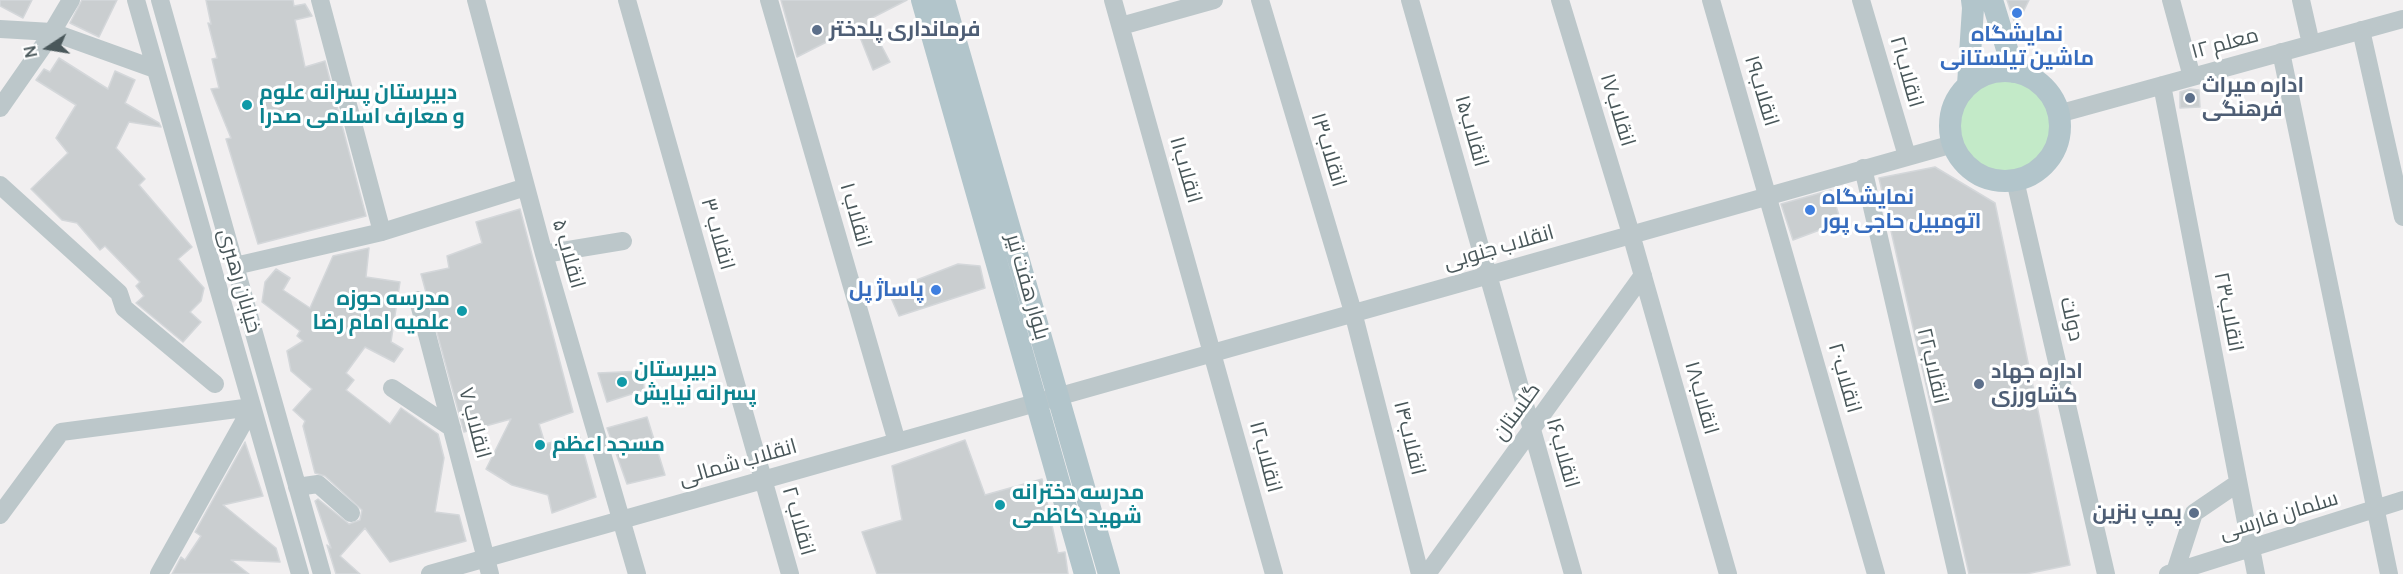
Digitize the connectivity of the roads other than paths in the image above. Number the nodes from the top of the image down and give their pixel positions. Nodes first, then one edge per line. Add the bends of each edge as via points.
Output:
1 (70, 0) edge
2 (136, 0) edge
3 (160, 0) edge
4 (320, 0) edge
5 (476, 0) edge
6 (627, 0) edge
7 (769, 0) edge
8 (922, 0) edge
9 (944, 0) edge
10 (1113, 0) edge
11 (1214, 0) edge
12 (1260, 0) edge
13 (1410, 0) edge
14 (1560, 0) edge
15 (1711, 0) edge
16 (1862, 0) edge
17 (1972, 0) edge
18 (1992, 0) edge
19 (2171, 0) edge
20 (2301, 0) edge
21 (2403, 19) edge
22 (1121, 26) junction
23 (0, 29) edge
24 (2361, 30) junction
25 (52, 32) junction
26 (2311, 44) junction
27 (2281, 52) junction
28 (155, 69) junction
29 (2014, 72) junction
30 (2192, 76) junction
31 (1968, 84) junction
32 (2162, 85) junction
33 (0, 108) edge
34 (2058, 114) junction
35 (1953, 144) junction
36 (1907, 156) junction
37 (1863, 168) junction
38 (2015, 180) junction
39 (0, 185) edge
40 (526, 187) junction
41 (1769, 195) junction
42 (2403, 218) edge
43 (382, 232) junction
44 (1631, 234) junction
45 (623, 241) dead end
46 (544, 254) junction
47 (235, 266) junction
48 (1488, 274) junction
49 (1643, 275) junction
50 (418, 300) dead end
51 (1353, 312) junction
52 (1214, 352) junction
53 (214, 384) dead end
54 (392, 388) dead end
55 (1058, 396) junction
56 (1036, 402) junction
57 (252, 407) junction
58 (452, 428) junction
59 (1532, 430) junction
60 (897, 442) junction
61 (763, 480) junction
62 (2238, 483) junction
63 (297, 486) junction
64 (2403, 500) edge
65 (2375, 509) junction
66 (351, 513) dead end
67 (0, 515) edge
68 (622, 519) junction
69 (2251, 548) junction
70 (488, 566) edge
71 (2171, 573) edge
72 (159, 574) edge
73 (300, 574) edge
74 (322, 574) edge
75 (430, 574) edge
76 (638, 574) edge
77 (790, 574) edge
78 (1085, 574) edge
79 (1109, 574) edge
80 (1274, 574) edge
81 (1420, 574) edge
82 (1427, 574) edge
83 (1573, 574) edge
84 (1728, 574) edge
85 (1876, 574) edge
86 (1957, 574) edge
87 (2106, 574) edge
88 (2256, 574) edge
89 (2390, 574) edge

1 - 25 street
2 - 28 street, خیابان رهبری
3 - 47 street, خیابان رهبری
4 - 43 street
5 - 40 street, انقلاب ۵
6 - 61 street, انقلاب ۳
7 - 60 street, انقلاب ۱
8 - 56 main road, بلوار هفت تیر
9 - 55 main road, بلوار هفت تیر
10 - 22 street, انقلاب۱۱
11 - 22 street
12 - 51 street, انقلاب۱۳
13 - 48 street, انقلاب۱۵
14 - 44 street, انقلاب۱۷
15 - 41 street, انقلاب۱۹
16 - 36 street, انقلاب۲۱
17 - 31 main road
18 - 29 main road
19 - 30 street
20 - 26 street
21 - 24 street, معلم ۱۲
22 - 52 street, انقلاب۱۱
23 - 25 street
24 - 26 street, معلم ۱۲
24 - 42 street
25 - 28 street
25 - 33 street
26 - 27 street, معلم ۱۲
27 - 30 street, معلم ۱۲
27 - 65 street
28 - 57 street, خیابان رهبری
29 - 31 main road via 1982,76
29 - 34 main road via 2043,86
30 - 32 street, معلم ۱۲
31 - 35 main road via 1952,112
32 - 34 street, معلم ۱۲
32 - 62 street, انقلاب۲۳
34 - 38 main road via 2060,132 2055,149 2031,174
35 - 36 street, انقلاب جنوبی
35 - 38 main road via 1960,158 1984,177
36 - 37 street, انقلاب جنوبی
37 - 41 street, انقلاب جنوبی
37 - 86 street, انقلاب۲۲
38 - 87 street, دولت
39 - 53 street via 119,293 124,308
40 - 43 street
40 - 46 street, انقلاب ۵
41 - 44 street, انقلاب جنوبی
41 - 85 street, انقلاب۲۰
43 - 47 street
44 - 48 street, انقلاب جنوبی
44 - 49 street, انقلاب۱۸
45 - 46 street
46 - 68 street, انقلاب ۵
47 - 63 street, خیابان رهبری
48 - 51 street, انقلاب جنوبی
48 - 59 street, انقلاب۱۶
49 - 59 street, گلستان
49 - 84 street, انقلاب۱۸
50 - 58 street, انقلاب ۷
51 - 52 street, انقلاب جنوبی
51 - 81 street, انقلاب۱۴
52 - 55 street, انقلاب جنوبی
52 - 80 street, انقلاب۱۲
54 - 58 street
55 - 56 street, انقلاب شمالی
55 - 79 main road, بلوار هفت تیر
56 - 60 street, انقلاب شمالی
56 - 78 main road, بلوار هفت تیر
57 - 67 street via 61,432
57 - 72 street
57 - 73 street, خیابان رهبری
58 - 70 street, انقلاب ۷
59 - 82 street, گلستان
59 - 83 street, انقلاب۱۶
60 - 61 street, انقلاب شمالی
61 - 68 street, انقلاب شمالی
61 - 77 street, انقلاب ۲
62 - 69 street, انقلاب۲۳
62 - 71 street via 2194,513
63 - 66 street via 318,484
63 - 74 street, خیابان رهبری
64 - 65 street, سلمان فارسی
65 - 69 street, سلمان فارسی
65 - 89 street
68 - 70 street, انقلاب شمالی
68 - 76 street, انقلاب ۵
69 - 71 street, سلمان فارسی
69 - 88 street, انقلاب۲۳
70 - 75 street, انقلاب شمالی

